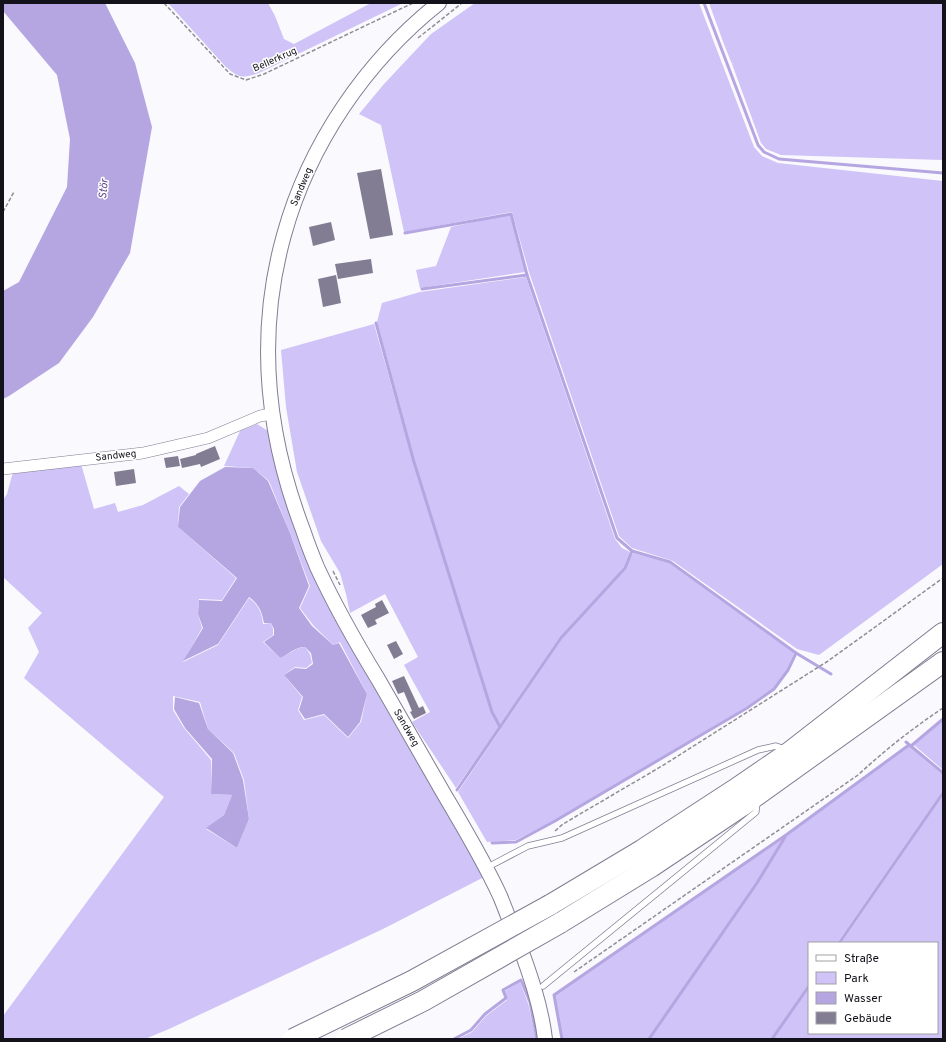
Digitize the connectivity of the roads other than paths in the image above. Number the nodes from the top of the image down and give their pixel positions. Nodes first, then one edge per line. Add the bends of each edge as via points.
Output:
1 (439, 3) edge
2 (271, 414) junction
3 (3, 469) edge
4 (943, 633) edge
5 (943, 662) edge
6 (791, 751) junction
7 (758, 795) junction
8 (486, 868) junction
9 (543, 986) dead end
10 (293, 1039) edge
11 (346, 1039) edge
12 (545, 1039) edge

1 - 2 street, Sandweg via 395,43 359,85 326,135 304,177 278,254 271,298 267,361
2 - 3 street, Sandweg via 260,416 208,438 143,453
2 - 8 street, Sandweg via 282,468 317,566 349,630
4 - 6 highway
5 - 7 highway
6 - 8 lane via 776,746 758,750 562,838 528,846
6 - 10 highway, bridge via 648,846 550,905 412,981
7 - 9 lane via 756,812
7 - 11 highway, bridge via 651,867 560,923 424,1001
8 - 12 street, Sandweg via 527,964

